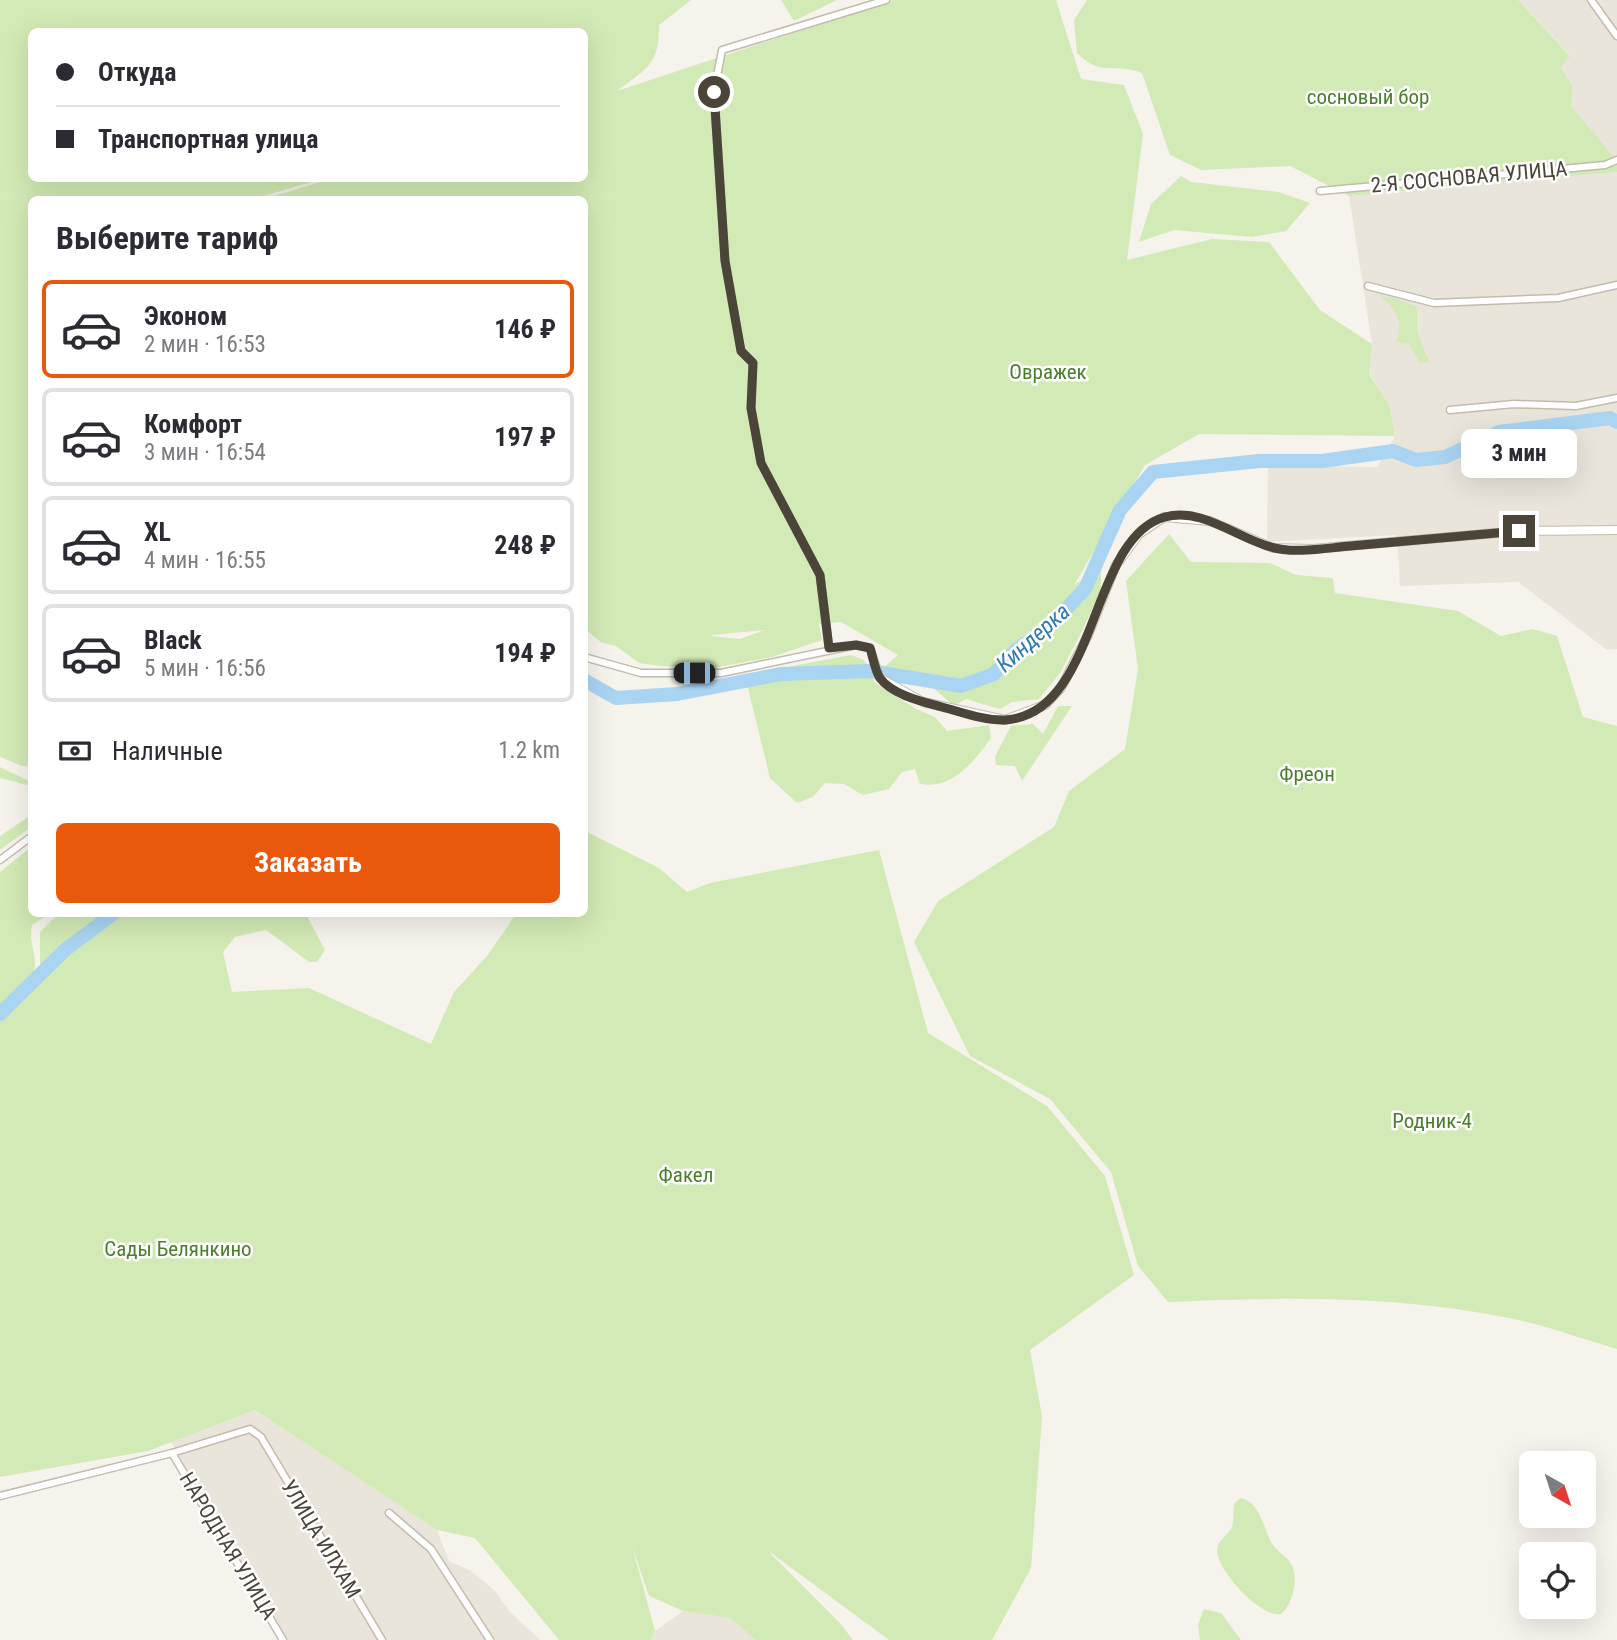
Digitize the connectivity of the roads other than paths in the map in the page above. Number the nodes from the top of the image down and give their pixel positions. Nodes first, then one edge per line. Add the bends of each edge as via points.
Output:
1 (886, 0) edge
2 (1591, 0) edge
3 (1617, 36) edge
4 (1617, 160) edge
5 (1320, 191) dead end
6 (1617, 285) edge
7 (1368, 286) dead end
8 (1617, 398) edge
9 (1450, 410) dead end
10 (1617, 530) edge
11 (829, 648) junction
12 (588, 658) edge
13 (880, 678) joint
14 (28, 839) edge
15 (0, 860) edge
16 (172, 1453) junction
17 (0, 1496) edge
18 (389, 1513) dead end
19 (283, 1640) edge
20 (382, 1640) edge
21 (490, 1640) edge

1 - 11 street via 722,50 714,92 725,261 741,351 753,363 751,408 761,463 820,575
2 - 3 street
4 - 5 street, 2-Я СОСНОВАЯ УЛИЦА via 1605,165
6 - 7 street via 1558,298 1434,303
8 - 9 street via 1576,406 1514,404
10 - 13 street via 1519,531 1313,549 1273,548 1210,521 1164,517 1139,534 1116,565 1067,678 1045,705 1005,720 923,702
11 - 12 street via 721,673 641,673
11 - 13 street via 870,648
14 - 15 street
16 - 17 street
16 - 19 street, НАРОДНАЯ УЛИЦА
16 - 20 street, УЛИЦА ИЛХАМ via 250,1429 261,1437
18 - 21 street via 431,1549

